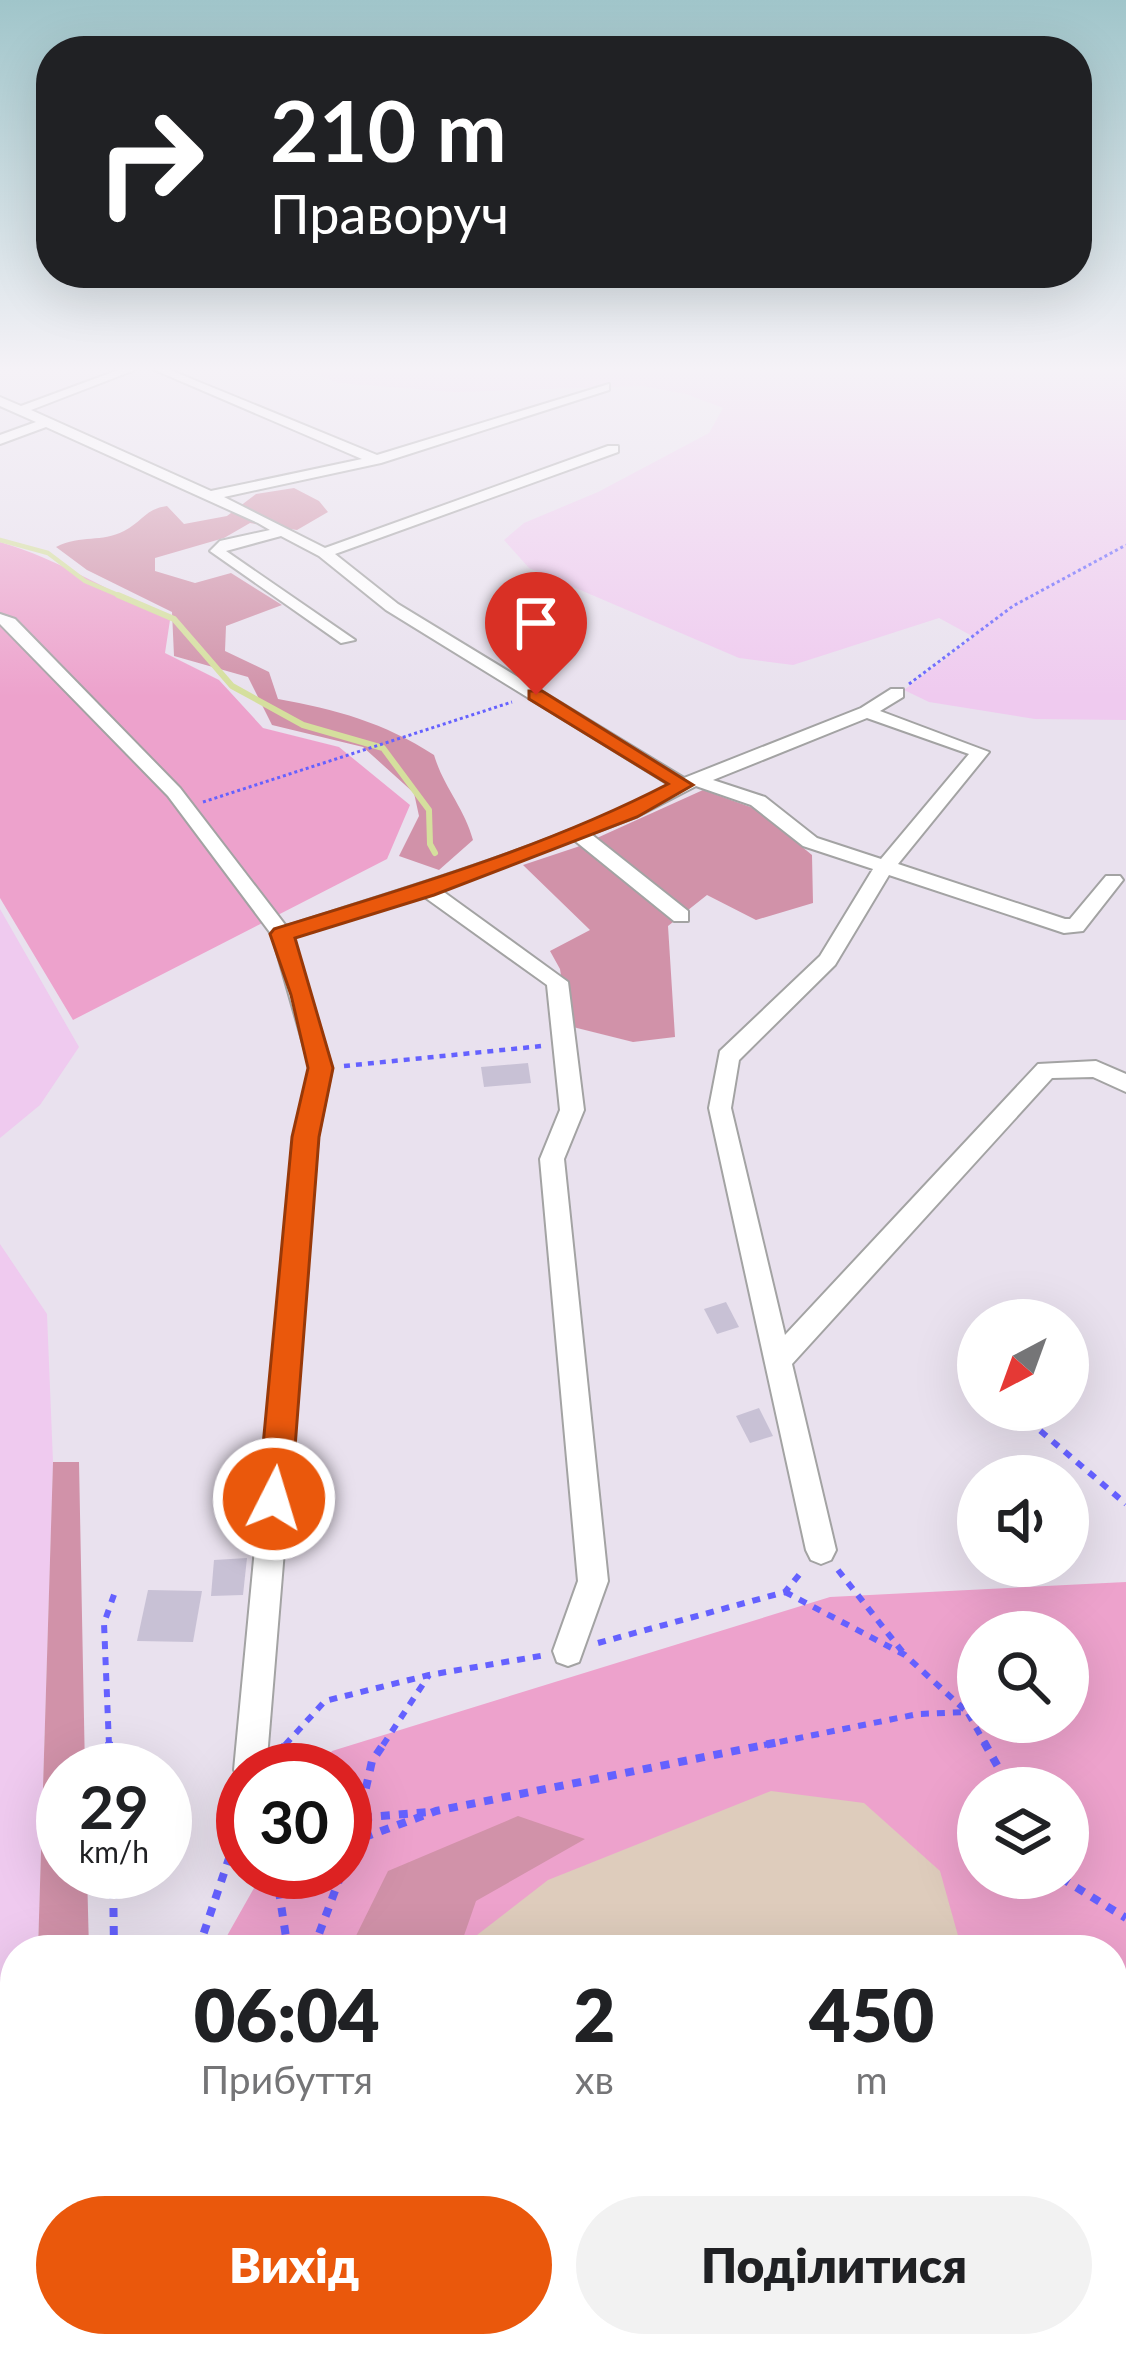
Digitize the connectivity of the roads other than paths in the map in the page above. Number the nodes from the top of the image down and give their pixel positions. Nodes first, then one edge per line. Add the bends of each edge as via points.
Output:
1 (169, 478) edge
2 (293, 478) edge
3 (533, 478) edge
4 (209, 496) junction
5 (279, 532) junction
6 (324, 553) junction
7 (0, 619) edge
8 (347, 640) dead end
9 (897, 693) road end
10 (867, 712) junction
11 (689, 782) junction
12 (575, 831) junction
13 (890, 866) junction
14 (1113, 880) dead end
15 (426, 890) junction
16 (681, 916) dead end
17 (282, 934) junction
18 (1126, 1084) edge
19 (776, 1364) junction
20 (821, 1550) road end
21 (568, 1651) road end
22 (252, 1743) edge

1 - 4 street
2 - 4 street
3 - 6 street
4 - 5 street
5 - 6 street
5 - 8 street via 217,550
6 - 11 street via 392,607
7 - 17 street via 186,808
9 - 10 street
10 - 11 street
10 - 13 street via 980,752
11 - 12 street
11 - 13 street via 758,801 810,842
12 - 15 street
12 - 16 street
13 - 14 street via 1064,926 1076,926
13 - 19 street via 828,960 728,1057 720,1108
15 - 17 street
15 - 21 street via 557,982 572,1110 551,1159 593,1582
17 - 22 street via 320,1068 306,1137
18 - 19 street via 1096,1069 1046,1070
19 - 20 street

